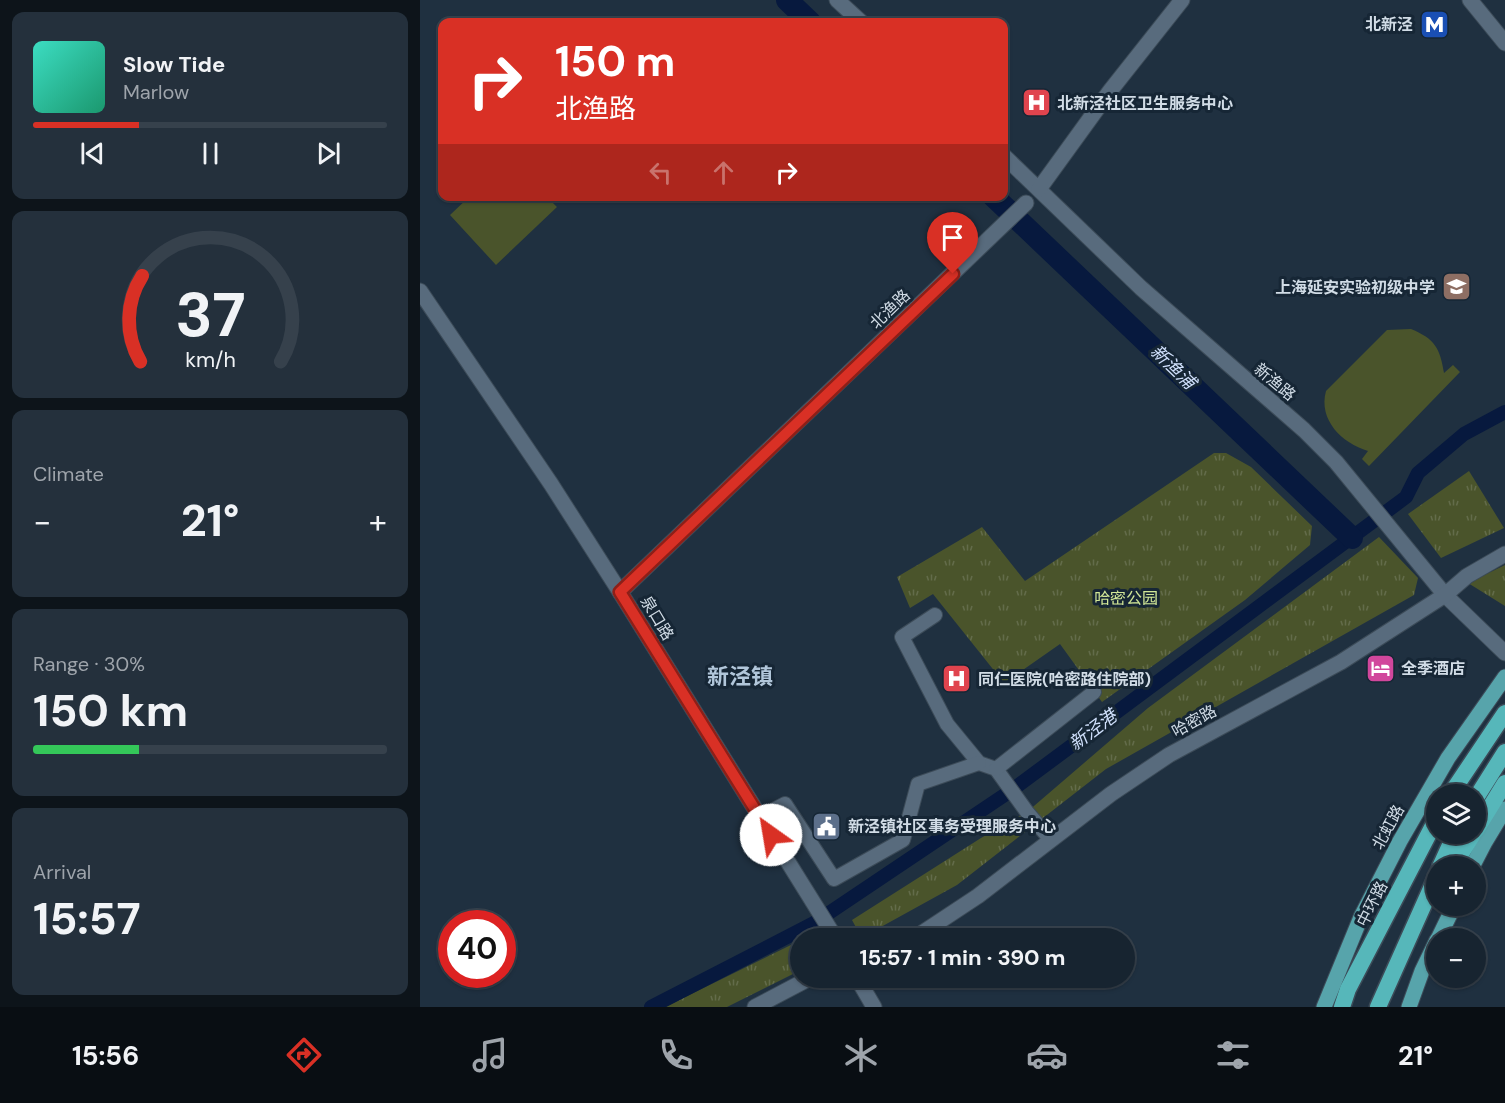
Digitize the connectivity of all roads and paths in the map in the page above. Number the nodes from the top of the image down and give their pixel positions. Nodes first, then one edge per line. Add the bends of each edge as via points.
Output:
1 (837, 0) edge
2 (1182, 0) edge
3 (1470, 0) edge
4 (857, 18) edge
5 (1505, 43) edge
6 (1008, 160) edge
7 (1039, 189) junction
8 (1026, 203) joint
9 (420, 291) edge
10 (1505, 554) edge
11 (620, 592) junction
12 (1445, 595) junction
13 (935, 615) dead end
14 (1505, 653) edge
15 (1505, 677) edge
16 (1094, 692) dead end
17 (1505, 713) edge
18 (1505, 752) edge
19 (979, 763) junction
20 (996, 769) junction
21 (1505, 783) edge
22 (1457, 784) edge
23 (1485, 784) edge
24 (1505, 809) edge
25 (1486, 814) edge
26 (759, 818) junction
27 (1426, 839) edge
28 (1051, 840) junction
29 (1478, 856) edge
30 (1426, 900) edge
31 (1427, 916) edge
32 (829, 928) edge
33 (930, 928) edge
34 (1426, 963) edge
35 (791, 988) edge
36 (863, 988) edge
37 (755, 1007) edge
38 (874, 1007) edge
39 (1324, 1007) edge
40 (1342, 1007) edge
41 (1378, 1007) edge
42 (1409, 1007) edge

1 - 4 street
2 - 7 street, 北渔路
3 - 5 street
6 - 7 street, 新渔路
7 - 8 street, 北渔路
7 - 12 street, 新渔路 via 1149,296 1304,430 1336,462
8 - 11 street, 北渔路
9 - 11 street, 泉口路
10 - 12 street, 哈密路 via 1467,576
11 - 26 street, 泉口路
12 - 14 street, 新渔路
12 - 28 street, 哈密路 via 1341,662 1169,755
13 - 19 street via 902,637 947,724
15 - 39 main road, 北虹路 via 1448,758 1400,841 1360,917
16 - 20 street
17 - 22 highway
18 - 23 highway
19 - 20 street
19 - 26 street via 918,784 903,840 834,879 785,804
20 - 28 street
21 - 25 highway
24 - 29 main road
26 - 32 street, 泉口路
27 - 40 highway, 中环路
28 - 33 street, 哈密路
30 - 41 highway
31 - 41 highway
34 - 42 main road
35 - 37 street
36 - 38 street

